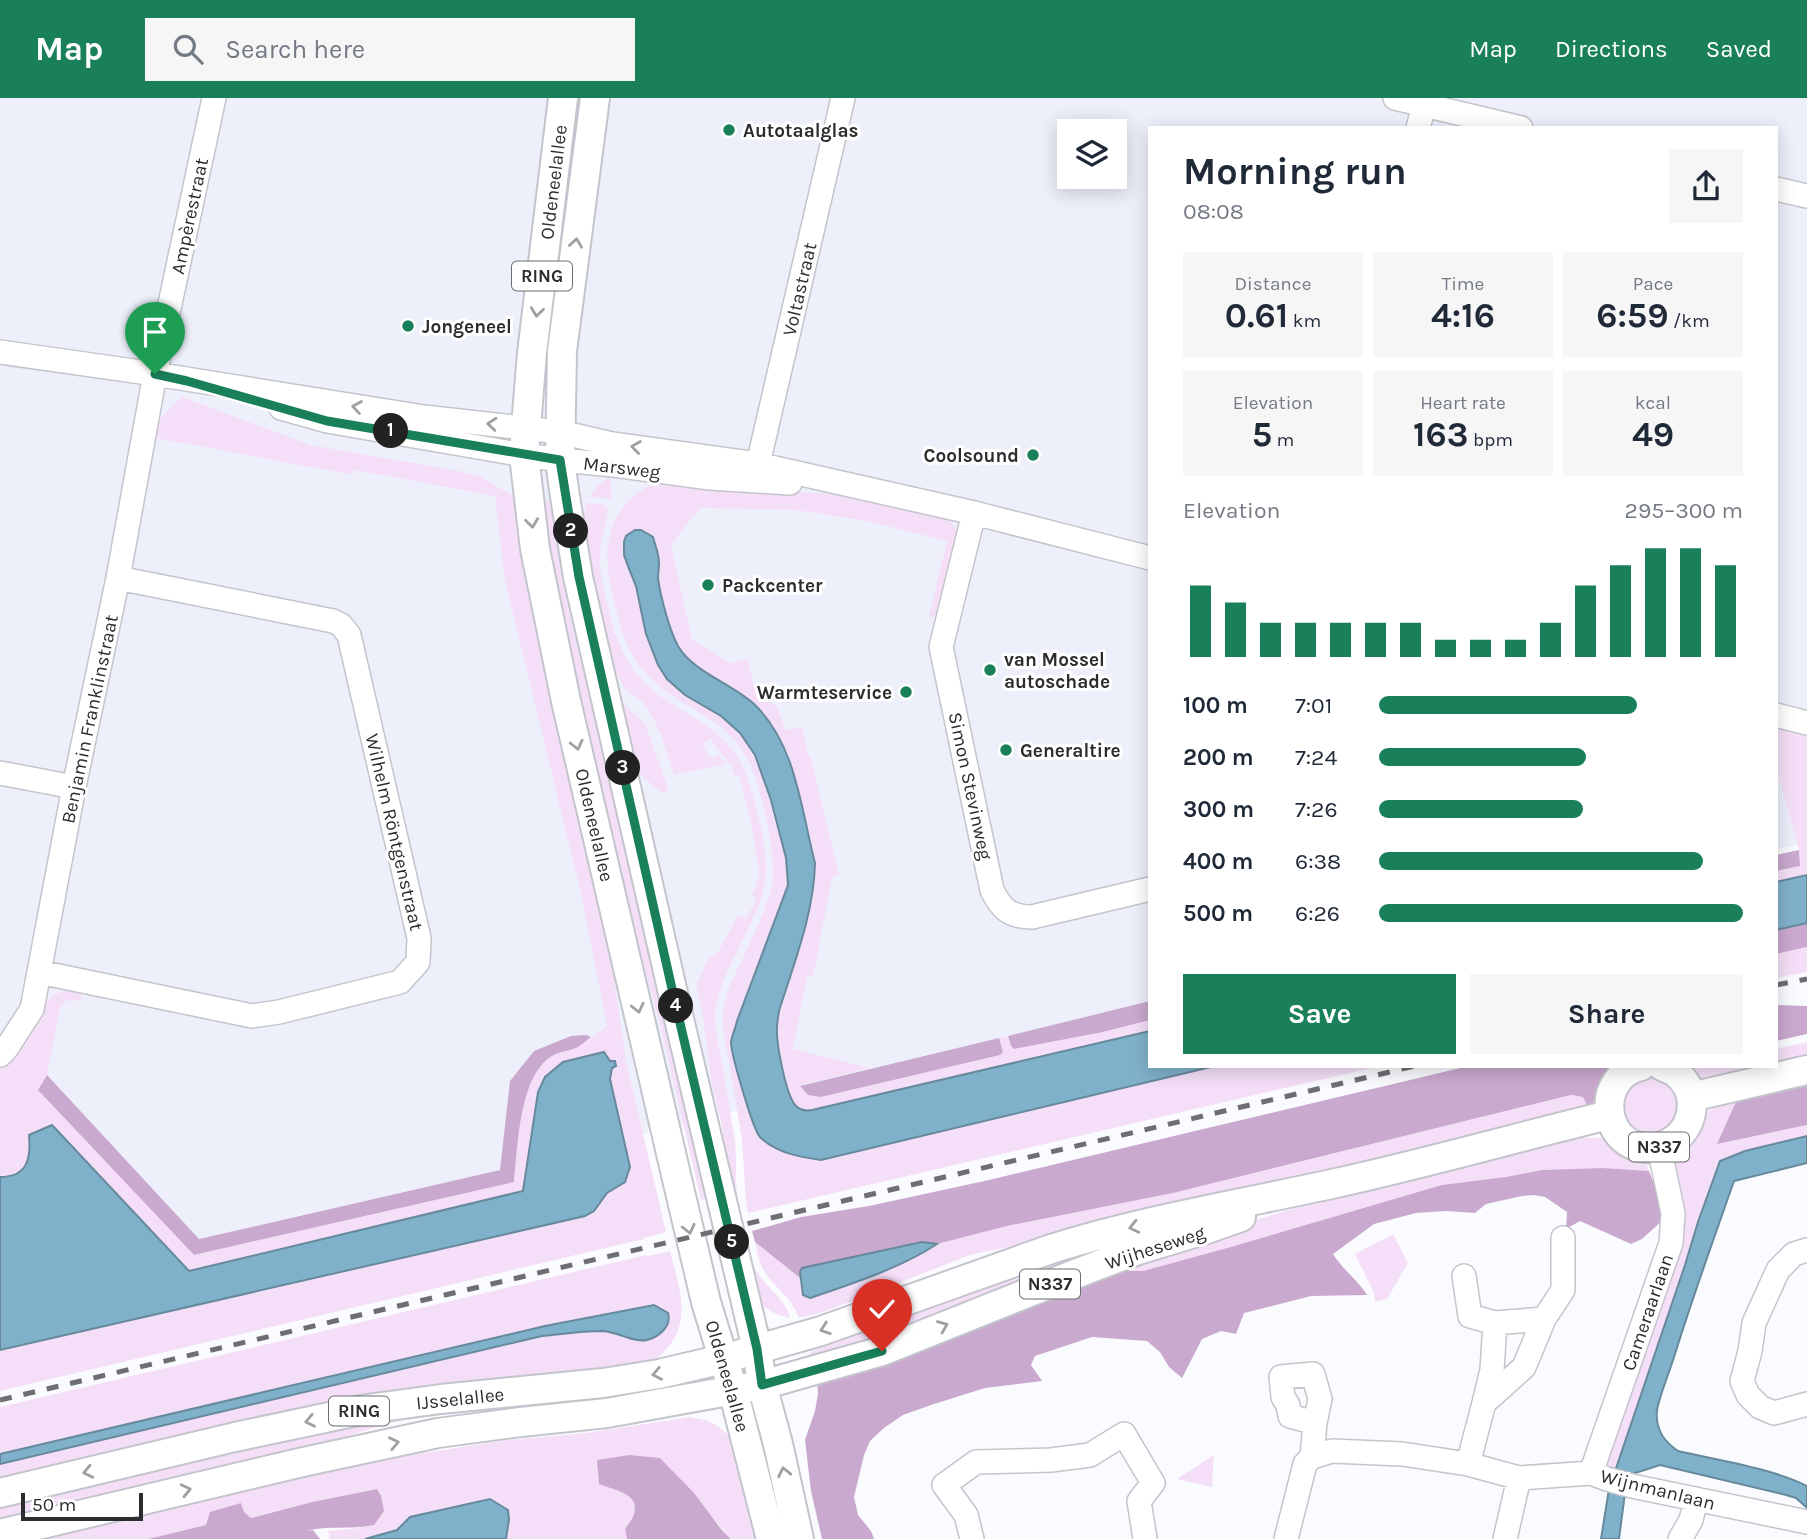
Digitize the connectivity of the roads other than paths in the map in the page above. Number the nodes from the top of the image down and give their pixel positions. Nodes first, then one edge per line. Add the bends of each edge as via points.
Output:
1 (214, 98) edge
2 (563, 98) edge
3 (595, 98) edge
4 (843, 98) edge
5 (1395, 98) edge
6 (1424, 104) junction
7 (1418, 126) edge
8 (1513, 126) edge
9 (1778, 189) edge
10 (1807, 196) edge
11 (0, 352) edge
12 (155, 374) junction
13 (560, 432) junction
14 (525, 441) junction
15 (560, 460) junction
16 (756, 472) junction
17 (974, 513) junction
18 (1148, 557) edge
19 (118, 578) junction
20 (1778, 716) edge
21 (1807, 723) edge
22 (0, 773) edge
23 (74, 787) junction
24 (1148, 889) edge
25 (39, 972) junction
26 (0, 1055) edge
27 (1632, 1068) edge
28 (1666, 1068) edge
29 (1807, 1069) edge
30 (1691, 1097) junction
31 (1609, 1115) junction
32 (1659, 1147) junction
33 (1338, 1182) junction
34 (1563, 1238) dead end
35 (1807, 1250) edge
36 (1464, 1276) dead end
37 (1544, 1319) junction
38 (1494, 1322) junction
39 (757, 1349) junction
40 (723, 1359) junction
41 (762, 1385) junction
42 (733, 1390) junction
43 (1483, 1403) junction
44 (1807, 1404) edge
45 (1315, 1423) dead end
46 (1312, 1457) junction
47 (1468, 1464) junction
48 (1599, 1476) junction
49 (1519, 1478) junction
50 (0, 1493) edge
51 (1696, 1499) junction
52 (1807, 1522) edge
53 (0, 1534) edge
54 (771, 1539) edge
55 (799, 1539) edge
56 (972, 1539) edge
57 (1145, 1539) edge
58 (1286, 1539) edge
59 (1505, 1539) edge
60 (1680, 1539) edge

1 - 12 street, Ampèrestraat
2 -> 14 main road, Oldeneelallee / RING
13 -> 3 main road, Oldeneelallee / RING via 562,351
4 - 16 street, Voltastraat
5 - 6 street
6 - 7 street
6 - 8 street
9 - 10 street
11 - 12 street, Marsweg
12 - 14 street, Marsweg via 424,417
12 - 19 street, Benjamin Franklinstraat
13 - 14 street, Marsweg
13 - 15 main road, Oldeneelallee / RING
16 -> 13 street, Marsweg
14 - 15 street, Marsweg
14 -> 40 main road, Oldeneelallee / RING via 535,549 566,701
15 - 16 street, Marsweg via 710,478
15 - 39 main road, Oldeneelallee / RING via 579,577
16 - 17 street, Marsweg via 855,486
17 - 18 street, Marsweg
17 - 24 street, Simon Stevinweg via 942,647 998,903 1014,915 1032,917
19 - 23 street, Benjamin Franklinstraat
19 - 25 street, Wilhelm Röntgenstraat via 333,621 349,635 419,939 418,962 400,982 252,1016
20 - 21 street
22 - 23 street
23 - 25 street, Benjamin Franklinstraat
25 - 26 street, Benjamin Franklinstraat via 32,1009
27 - 31 main road, N337 via 1613,1086
28 - 30 main road via 1686,1083
29 - 30 main road
30 - 32 main road, N337 via 1686,1129
31 - 32 main road, N337 via 1622,1138 1633,1145
31 - 33 main road, Wijheseweg / N337
32 - 48 street, Cameraarlaan via 1673,1213 1671,1243
33 -> 39 main road, Wijheseweg / N337 via 1081,1239 821,1331
41 -> 33 main road, Wijheseweg / N337 via 882,1351 1138,1250
34 - 37 street via 1563,1290
35 - 44 street via 1794,1254 1778,1270 1754,1323 1742,1381 1760,1407 1774,1413
36 - 38 street via 1470,1317
37 - 38 street
37 - 43 street via 1524,1367
38 - 43 street via 1492,1370
39 - 40 main road, IJsselallee / N337
39 - 41 main road, Oldeneelallee / RING
40 - 42 main road, Oldeneelallee
40 -> 50 main road, IJsselallee / RING via 603,1383 367,1409
41 - 42 main road, Wijheseweg / RING
55 -> 41 main road, Oldeneelallee
53 -> 42 main road, IJsselallee / RING via 438,1433 607,1413
42 - 54 main road, Oldeneelallee
43 - 47 street
45 - 46 street
46 - 47 street, Wijnmanlaan via 1344,1451
46 - 58 street via 1305,1464
47 - 49 street, Wijnmanlaan
48 - 49 street, Wijnmanlaan
48 - 51 street, Wijnmanlaan
49 - 59 street
51 - 52 street, Wijnmanlaan
51 - 60 street
56 - 57 street via 965,1516 944,1485 976,1462 1090,1455 1124,1434 1153,1483 1139,1502

